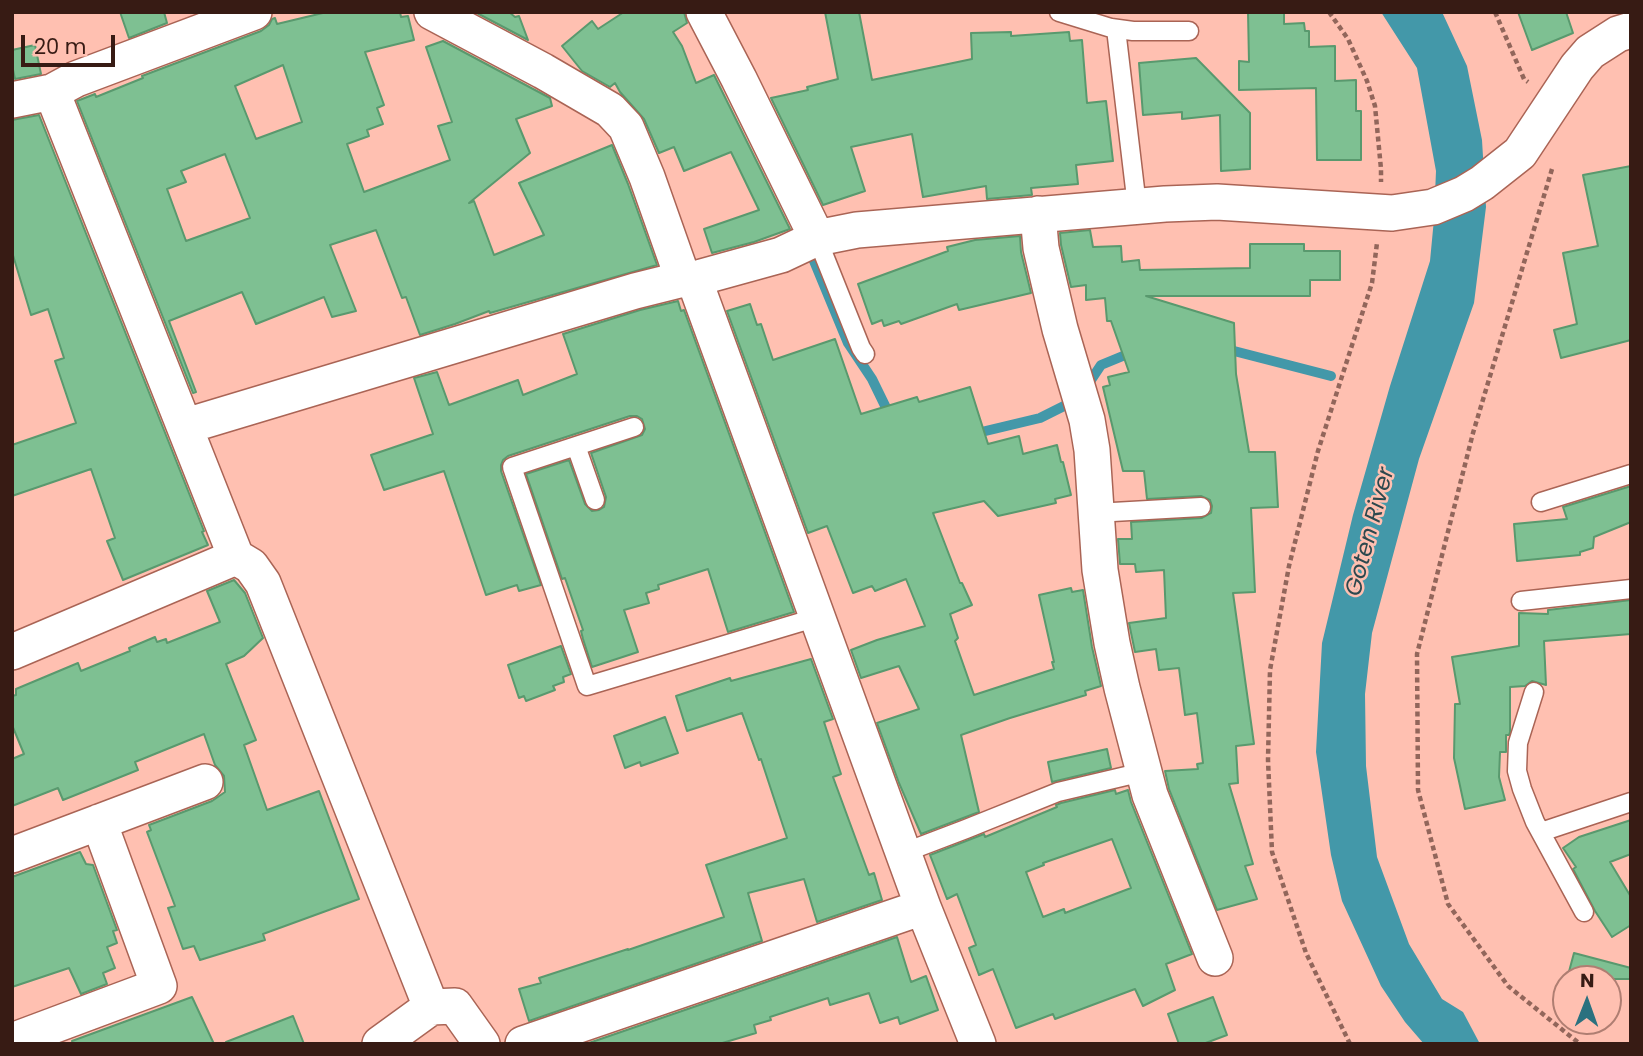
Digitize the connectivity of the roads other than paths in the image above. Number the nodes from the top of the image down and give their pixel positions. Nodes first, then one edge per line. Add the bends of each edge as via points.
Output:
1 (254, 12) edge
2 (432, 12) edge
3 (704, 12) edge
4 (1059, 12) edge
5 (1116, 29) junction
6 (1631, 30) edge
7 (1189, 31) dead end
8 (52, 92) junction
9 (12, 100) edge
10 (1136, 206) junction
11 (1038, 214) junction
12 (817, 238) junction
13 (689, 279) junction
14 (865, 354) dead end
15 (186, 426) junction
16 (635, 427) dead end
17 (576, 446) junction
18 (1631, 474) edge
19 (595, 500) dead end
20 (1541, 502) dead end
21 (1201, 507) dead end
22 (1095, 513) junction
23 (236, 557) junction
24 (1631, 589) edge
25 (1521, 601) dead end
26 (818, 617) junction
27 (12, 652) edge
28 (1534, 692) dead end
29 (1143, 772) junction
30 (205, 782) dead end
31 (1631, 802) edge
32 (99, 822) junction
33 (1541, 832) junction
34 (903, 853) junction
35 (12, 855) edge
36 (923, 907) junction
37 (1584, 912) dead end
38 (1215, 958) dead end
39 (431, 1007) junction
40 (12, 1041) edge
41 (380, 1044) edge
42 (482, 1044) edge
43 (523, 1044) edge
44 (978, 1044) edge

1 - 8 street
2 - 13 street via 610,110 626,127
3 - 12 street
4 - 5 lane
5 - 7 lane
5 - 10 lane
6 - 10 street via 1590,52 1520,153 1482,183 1433,207 1386,213 1217,202
8 - 9 street
8 - 15 street
10 - 11 street
11 - 12 street via 857,230
11 - 22 street via 1060,329 1087,420
12 - 13 street via 781,255
12 - 14 lane
13 - 15 street via 635,291
13 - 26 street
15 - 23 street
16 - 17 lane
17 - 19 lane
17 - 26 lane via 512,467 587,686
18 - 20 lane
21 - 22 lane
22 - 29 street via 1112,643
23 - 27 street
23 - 39 street via 251,566 263,583
24 - 25 lane
26 - 34 street
28 - 33 lane via 1518,743 1517,771
29 - 34 lane via 1058,792
29 - 38 street
30 - 32 street
31 - 33 lane
32 - 35 street
32 - 40 street via 159,986
33 - 37 lane
34 - 36 street
36 - 43 street
36 - 44 street
39 - 41 street
39 - 42 street via 456,1006

